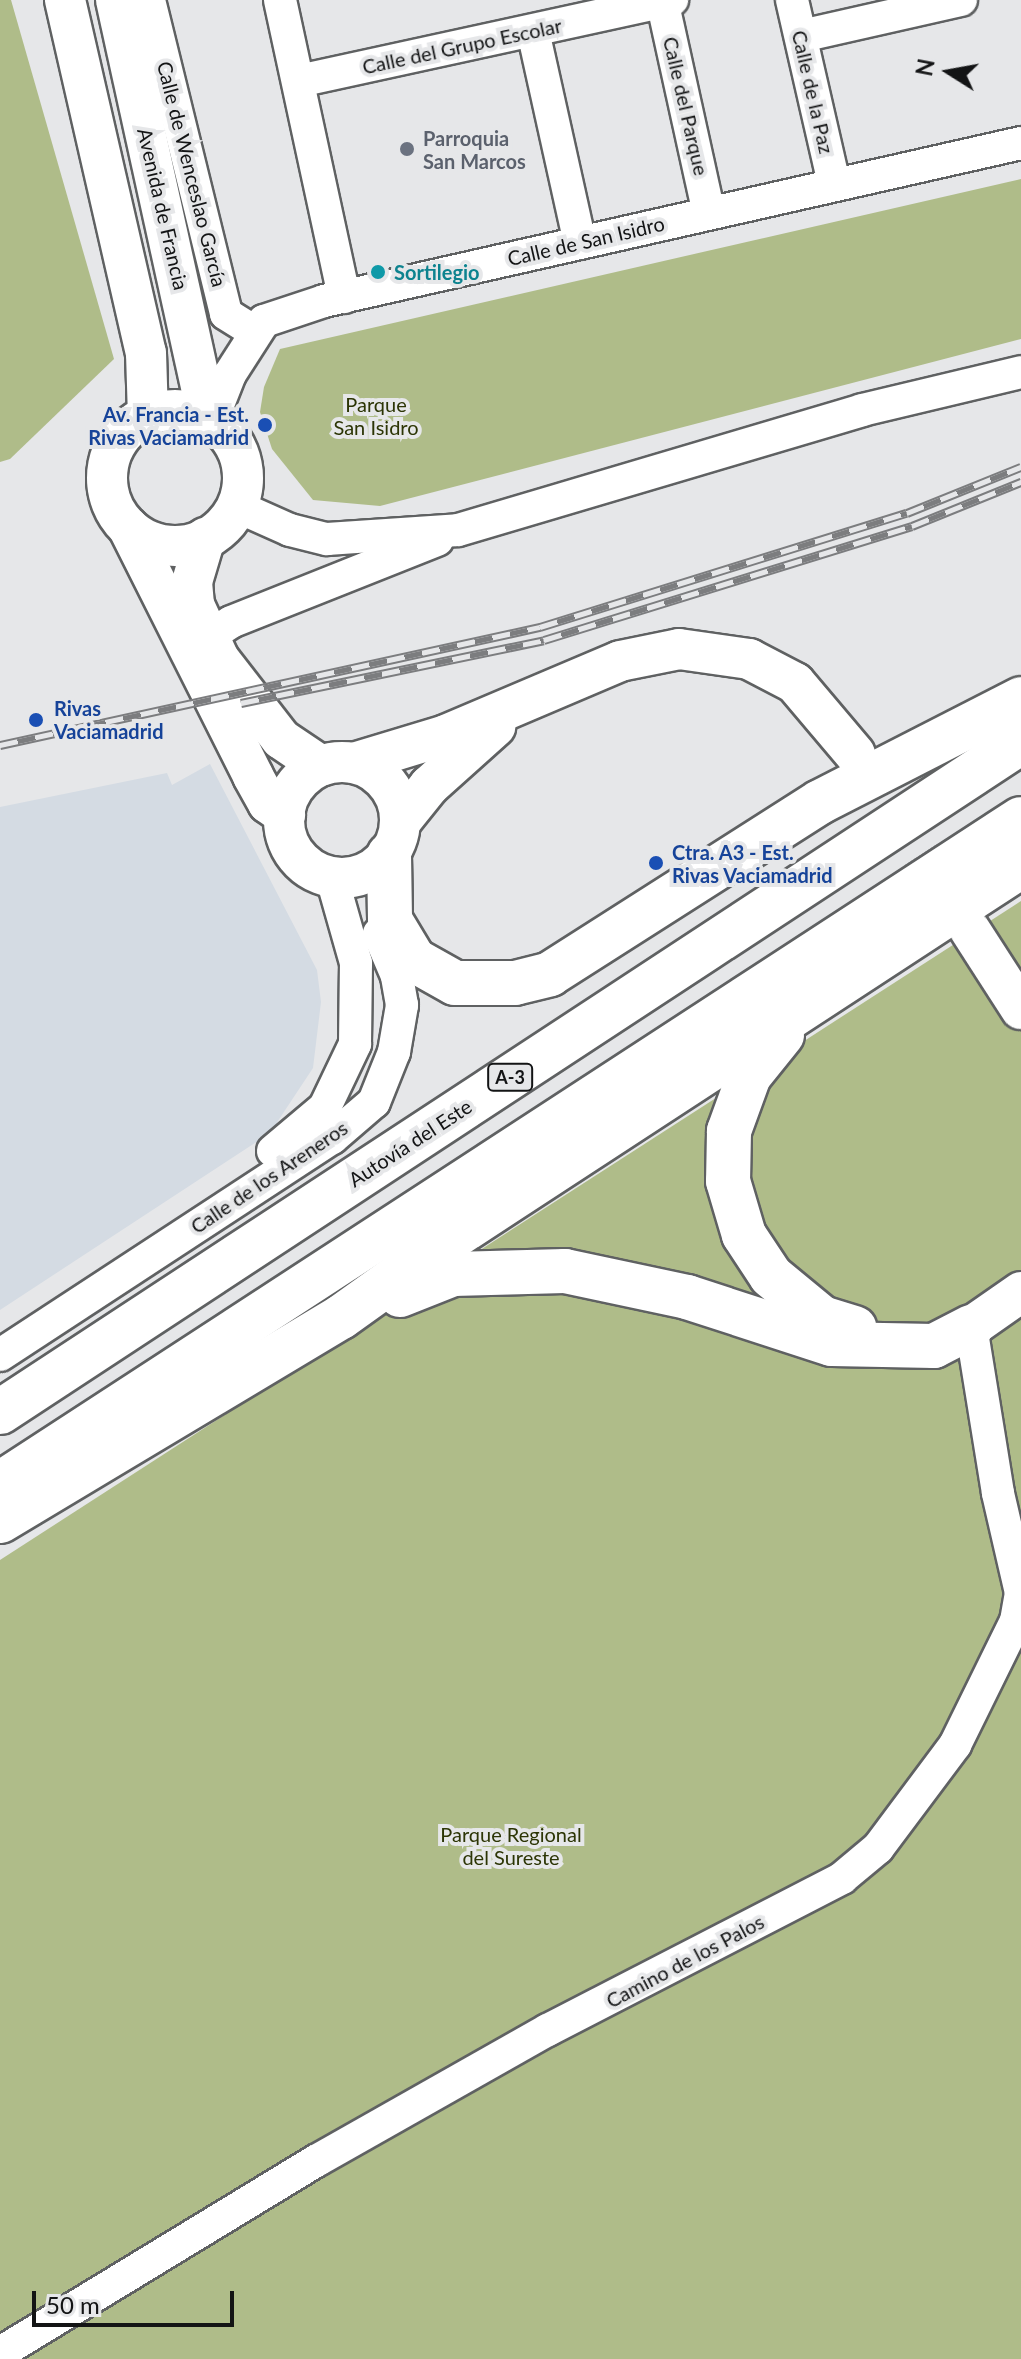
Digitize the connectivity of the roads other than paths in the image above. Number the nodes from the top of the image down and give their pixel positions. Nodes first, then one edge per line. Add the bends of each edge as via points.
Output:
1 (65, 0) edge
2 (116, 0) edge
3 (149, 0) edge
4 (280, 0) edge
5 (792, 0) edge
6 (961, 0) edge
7 (665, 1) edge
8 (920, 4) edge
9 (533, 31) junction
10 (801, 36) junction
11 (299, 81) junction
12 (1021, 143) edge
13 (834, 184) junction
14 (709, 213) junction
15 (580, 243) junction
16 (344, 297) junction
17 (255, 332) junction
18 (1021, 372) edge
19 (148, 415) junction
20 (210, 419) junction
21 (236, 506) junction
22 (128, 527) junction
23 (458, 530) junction
24 (205, 538) junction
25 (208, 637) junction
26 (1021, 699) edge
27 (520, 707) junction
28 (1021, 742) edge
29 (855, 754) tunnel mouth
30 (337, 764) junction
31 (285, 815) junction
32 (1021, 819) edge
33 (387, 849) junction
34 (1021, 866) edge
35 (332, 878) junction
36 (970, 930) tunnel mouth
37 (832, 990) junction
38 (1021, 1009) edge
39 (1021, 1292) edge
40 (341, 1317) junction
41 (971, 1327) junction
42 (0, 1332) edge
43 (0, 1355) edge
44 (0, 1412) edge
45 (0, 1484) edge
46 (0, 1521) edge
47 (0, 2353) edge

1 - 19 street via 146,353
2 - 20 street, Avenida de Francia
3 - 17 street, Calle de Wenceslao García via 226,314
4 - 11 street
5 - 10 street, Calle de la Paz
6 - 8 street
7 - 9 street, Calle del Grupo Escolar
7 - 14 street, Calle del Parque
8 - 10 street
9 - 11 street, Calle del Grupo Escolar
9 - 15 street
10 - 13 street, Calle de la Paz
11 - 16 street
12 - 13 street, Calle de San Isidro
13 - 14 street, Calle de San Isidro
14 - 15 street, Calle de San Isidro
15 - 16 street, Calle de San Isidro
16 - 17 street, Calle de San Isidro via 264,321
17 - 20 street
18 - 23 street via 848,414
19 - 20 street via 179,410
19 - 22 street via 121,437 109,463 111,501
20 - 21 street via 238,453 242,485
21 - 23 street via 290,530 327,539
21 - 24 street
22 - 24 street via 165,545
22 - 31 street via 253,776 268,803
23 - 25 street via 396,560 231,622
24 - 25 street via 192,582 194,605
25 - 30 street via 259,716 281,739
26 - 33 highway via 820,802 550,974 515,983 455,983 414,960 390,920
27 - 29 street via 620,661 648,653 703,650 749,659 795,683
27 - 30 street via 407,749
27 - 33 street via 429,786
28 - 44 highway, Autovía del Este / A-3
30 - 31 street via 298,782
30 - 33 street via 388,784
31 - 35 street via 296,856
32 - 45 highway
33 - 35 street
33 - 43 street, Calle de los Areneros via 375,917 402,1005 390,1066 374,1102 332,1138
34 - 37 highway
35 - 42 street, Calle de los Areneros via 356,963 358,1003 355,1044 325,1107 307,1128
36 - 38 street
37 - 40 highway via 450,1239
37 - 41 highway via 771,1045 749,1076 729,1131 728,1181 744,1235 771,1276 822,1318 874,1335
39 - 41 street
40 - 41 highway via 453,1274 565,1271 687,1297 832,1344 934,1346
40 - 46 highway
41 - 47 street, Camino de los Palos via 1000,1506 1021,1593 1016,1621 955,1745 878,1848 842,1878 548,2030 316,2161

